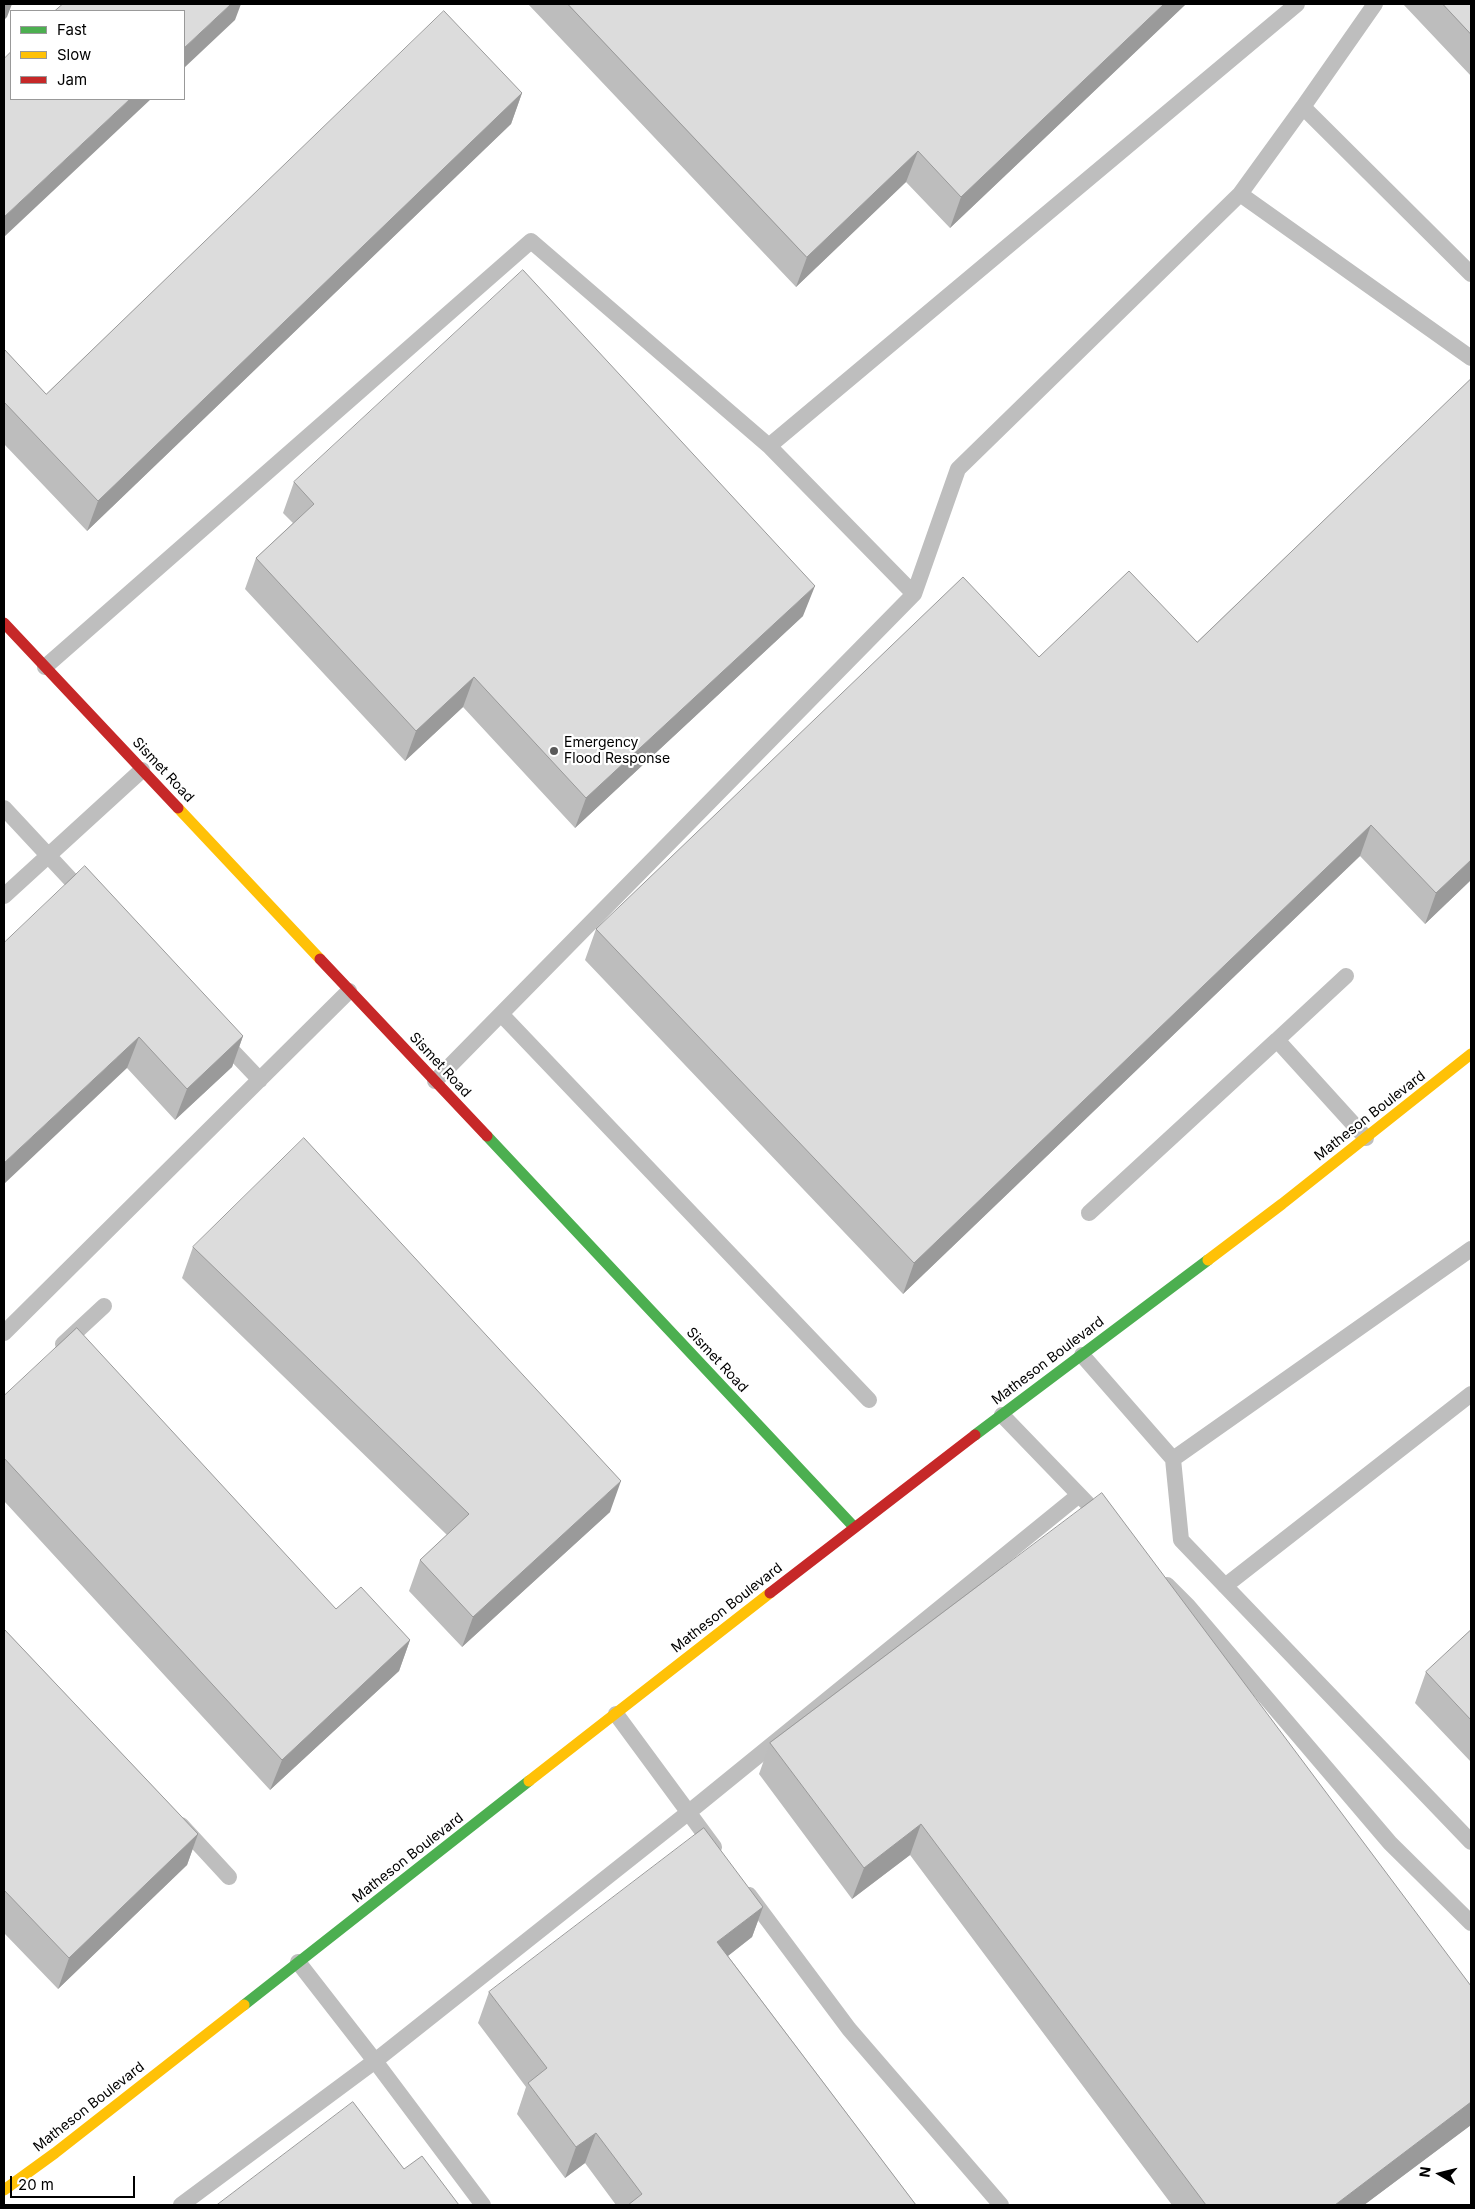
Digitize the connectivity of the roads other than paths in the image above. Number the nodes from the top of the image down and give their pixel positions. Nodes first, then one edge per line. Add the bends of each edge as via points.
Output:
1 (1297, 4) edge
2 (1375, 4) edge
3 (1303, 107) junction
4 (1240, 194) junction
5 (1471, 274) edge
6 (1471, 358) edge
7 (769, 446) junction
8 (914, 594) junction
9 (4, 623) edge
10 (45, 667) junction
11 (142, 770) junction
12 (4, 808) edge
13 (47, 855) junction
14 (4, 896) edge
15 (95, 906) edge
16 (1346, 976) dead end
17 (349, 991) junction
18 (501, 1014) junction
19 (212, 1029) edge
20 (1277, 1040) junction
21 (1471, 1054) edge
22 (260, 1080) junction
23 (435, 1081) junction
24 (1366, 1138) junction
25 (1089, 1213) dead end
26 (1471, 1249) edge
27 (104, 1306) dead end
28 (4, 1333) edge
29 (54, 1352) edge
30 (1082, 1355) junction
31 (1471, 1394) edge
32 (868, 1400) dead end
33 (1002, 1415) junction
34 (1173, 1459) junction
35 (1079, 1495) junction
36 (1100, 1516) edge
37 (854, 1527) junction
38 (1154, 1571) edge
39 (1225, 1586) junction
40 (616, 1714) junction
41 (169, 1812) edge
42 (688, 1812) junction
43 (1471, 1842) edge
44 (724, 1861) edge
45 (229, 1877) dead end
46 (742, 1885) edge
47 (1471, 1923) edge
48 (298, 1962) junction
49 (376, 2061) junction
50 (4, 2190) edge
51 (181, 2205) edge
52 (483, 2205) edge
53 (1001, 2205) edge

1 - 7 lane
2 - 3 lane
3 - 4 lane
3 - 5 lane
4 - 6 lane
4 - 8 lane via 958,468
7 - 8 lane
7 - 10 lane via 531,241
8 - 18 lane
9 - 10 street, Sismet Road
10 - 11 street, Sismet Road
11 - 13 lane
11 - 17 street, Sismet Road
12 - 13 lane
13 - 14 lane
13 - 15 lane
16 - 20 lane
17 - 22 lane
17 - 23 street, Sismet Road
18 - 23 lane
18 - 32 lane
19 - 22 lane
20 - 24 lane
20 - 25 lane
21 - 24 street, Matheson Boulevard
22 - 28 lane
23 - 37 street, Sismet Road
24 - 30 street, Matheson Boulevard
26 - 34 lane
27 - 29 lane
30 - 33 street, Matheson Boulevard
30 - 34 lane
31 - 39 lane
33 - 35 lane
33 - 37 street, Matheson Boulevard
34 - 39 lane via 1181,1540
35 - 36 lane
35 - 42 lane
37 - 40 street, Matheson Boulevard
38 - 47 lane via 1188,1606 1390,1843
39 - 43 lane
40 - 42 lane
40 - 48 street, Matheson Boulevard
41 - 45 lane
42 - 44 lane
42 - 49 lane
46 - 53 lane via 849,2029
48 - 49 lane
48 - 50 street, Matheson Boulevard
49 - 51 lane
49 - 52 lane

